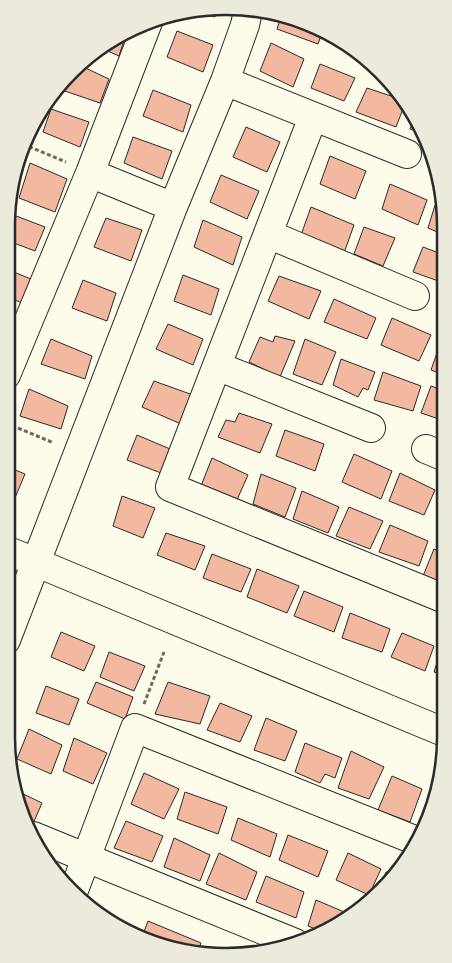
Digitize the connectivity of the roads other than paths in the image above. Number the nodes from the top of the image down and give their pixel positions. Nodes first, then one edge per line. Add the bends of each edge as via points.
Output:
1 (247, 16) edge
2 (144, 31) edge
3 (225, 81) junction
4 (313, 116) junction
5 (407, 154) dead end
6 (90, 173) junction
7 (173, 207) junction
8 (268, 234) junction
9 (415, 296) dead end
10 (15, 353) edge
11 (217, 366) junction
12 (371, 428) dead end
13 (15, 554) edge
14 (37, 563) junction
15 (437, 596) edge
16 (15, 618) edge
17 (437, 729) edge
18 (411, 838) edge
19 (42, 840) edge
20 (86, 858) junction
21 (76, 885) edge
22 (286, 940) edge

1 - 3 street
2 - 6 street
3 - 4 street
3 - 7 street
4 - 5 street
4 - 8 street
6 - 7 street
6 - 10 street
7 - 14 street
8 - 9 street
8 - 11 street
11 - 12 street
11 - 15 street via 170,487
13 - 14 street
14 - 16 street
14 - 17 street
18 - 20 street via 135,728
19 - 20 street
20 - 21 street
20 - 22 street

